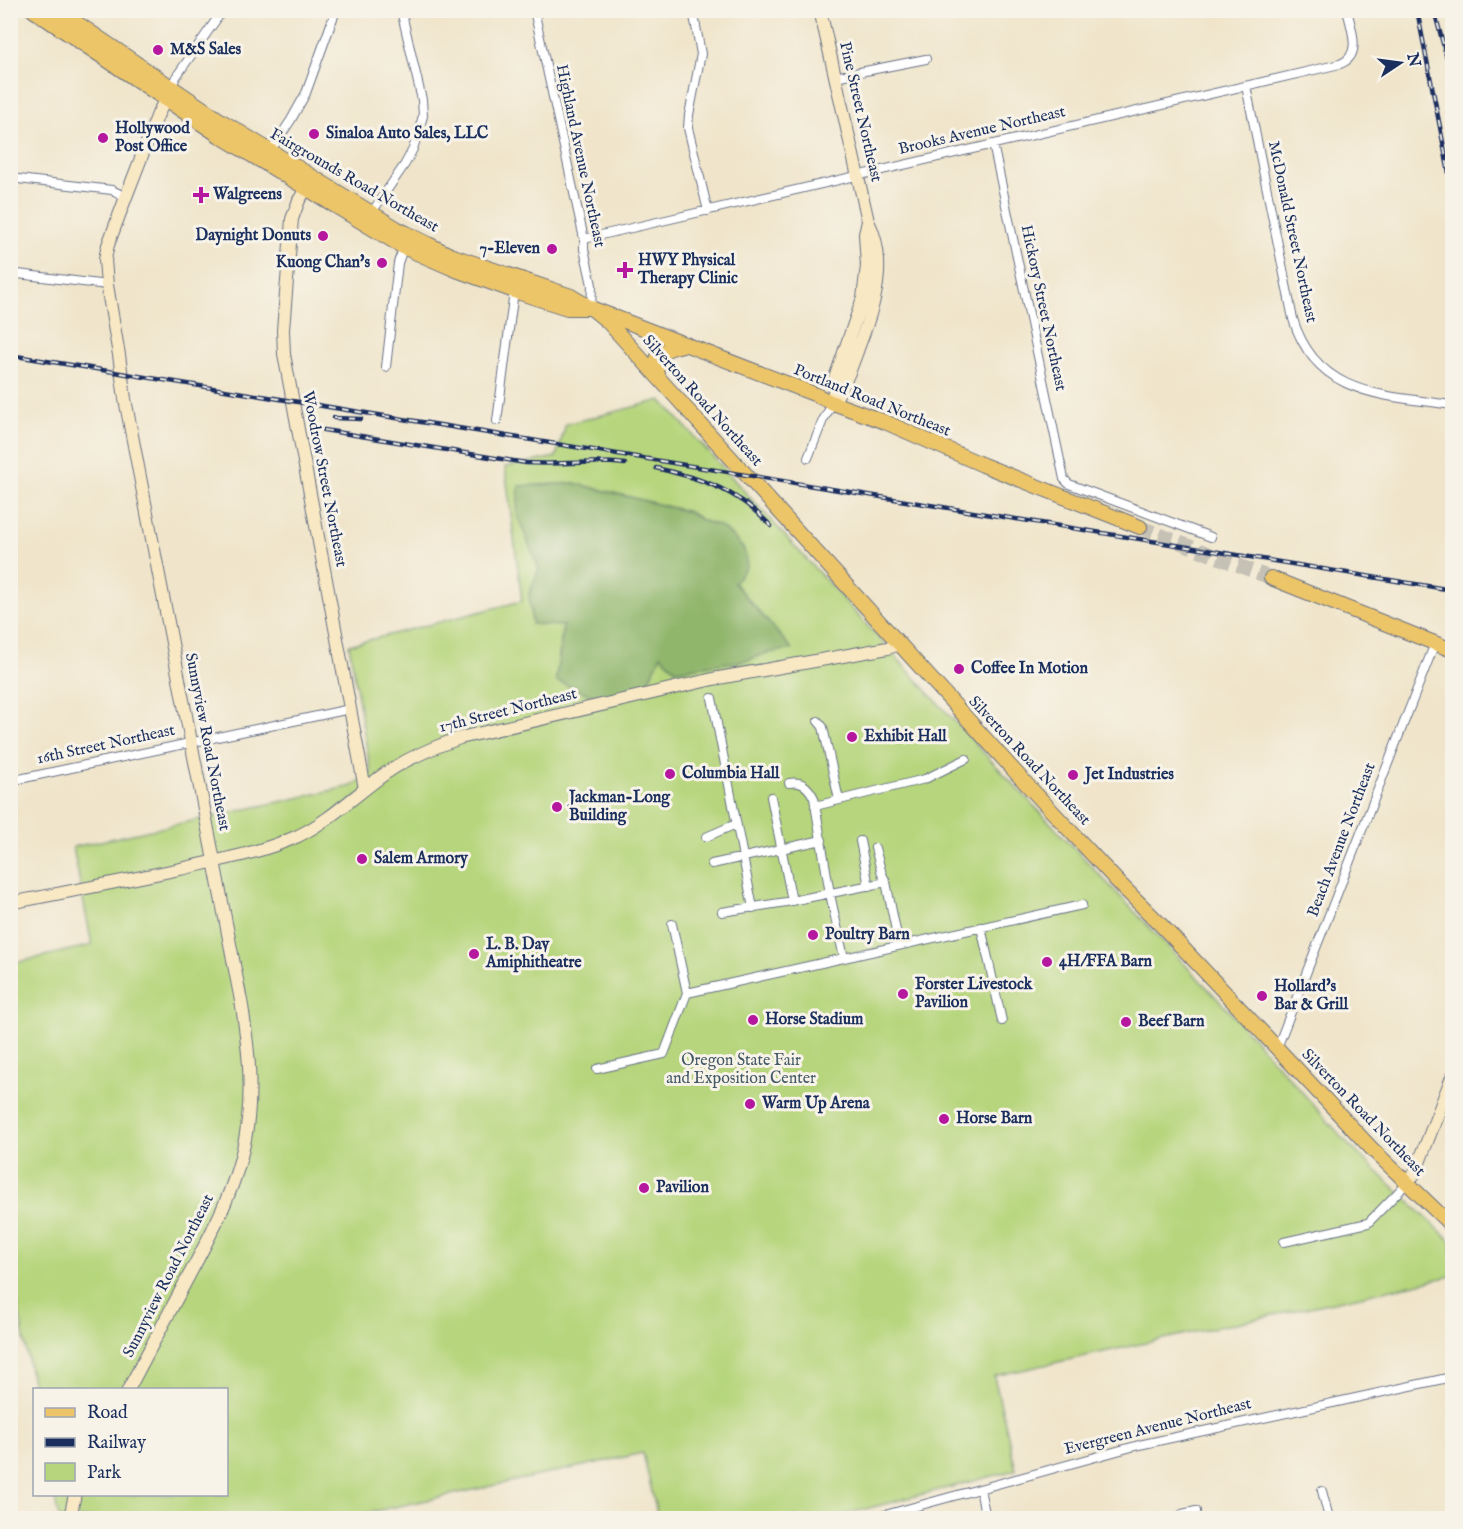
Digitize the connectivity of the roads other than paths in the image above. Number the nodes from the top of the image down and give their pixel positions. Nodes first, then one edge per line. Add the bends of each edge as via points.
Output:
1 (33, 10) edge
2 (46, 10) edge
3 (223, 10) edge
4 (336, 10) edge
5 (401, 10) edge
6 (534, 10) edge
7 (693, 10) edge
8 (820, 10) edge
9 (1347, 10) edge
10 (61, 11) edge
11 (55, 26) junction
12 (105, 43) junction
13 (926, 59) dead end
14 (836, 77) junction
15 (1246, 86) junction
16 (168, 94) junction
17 (993, 144) junction
18 (266, 157) junction
19 (858, 176) junction
20 (10, 178) edge
21 (311, 183) junction
22 (126, 197) junction
23 (708, 211) junction
24 (368, 219) junction
25 (585, 239) junction
26 (406, 241) junction
27 (10, 273) edge
28 (107, 285) junction
29 (514, 291) junction
30 (591, 308) junction
31 (686, 344) junction
32 (386, 367) dead end
33 (659, 378) junction
34 (833, 403) junction
35 (1452, 405) edge
36 (497, 421) dead end
37 (808, 458) dead end
38 (1140, 527) tunnel mouth
39 (1211, 537) dead end
40 (1271, 578) tunnel mouth
41 (1435, 643) junction
42 (899, 644) junction
43 (1452, 650) edge
44 (712, 698) dead end
45 (350, 709) junction
46 (818, 721) dead end
47 (190, 742) junction
48 (966, 759) dead end
49 (10, 781) edge
50 (789, 783) dead end
51 (365, 789) junction
52 (771, 797) dead end
53 (839, 800) junction
54 (815, 806) junction
55 (736, 824) junction
56 (706, 837) dead end
57 (822, 840) junction
58 (860, 841) dead end
59 (875, 848) dead end
60 (782, 849) junction
61 (743, 857) junction
62 (213, 861) junction
63 (712, 864) dead end
64 (886, 882) junction
65 (869, 886) junction
66 (830, 894) junction
67 (792, 901) junction
68 (11, 902) edge
69 (1082, 904) dead end
70 (753, 908) junction
71 (722, 912) dead end
72 (672, 924) dead end
73 (981, 927) junction
74 (899, 945) junction
75 (844, 958) junction
76 (687, 993) junction
77 (1002, 1021) dead end
78 (1278, 1048) junction
79 (597, 1070) dead end
80 (1452, 1077) edge
81 (1407, 1183) junction
82 (1452, 1226) edge
83 (1284, 1242) dead end
84 (1452, 1377) edge
85 (129, 1388) edge
86 (980, 1489) junction
87 (1322, 1491) dead end
88 (75, 1496) edge
89 (1196, 1510) dead end
90 (904, 1514) edge
91 (70, 1518) edge
92 (874, 1518) edge
93 (986, 1518) edge
94 (1183, 1518) edge
95 (1329, 1518) edge

1 - 11 main road, Fairgrounds Road Northeast
2 - 10 main road via 55,16
3 - 16 street
4 - 18 street via 306,93
5 - 24 street via 423,116 405,164
6 - 25 street, Highland Avenue Northeast
7 - 23 street via 701,54 688,128
8 - 14 main road, Pine Street Northeast
9 - 15 street, Brooks Avenue Northeast via 1354,51 1346,62
10 - 12 main road, Fairgrounds Road Northeast
11 - 12 main road via 65,24
11 - 16 main road, Fairgrounds Road Northeast
12 - 16 main road, Fairgrounds Road Northeast
13 - 14 street
14 - 19 main road, Pine Street Northeast
15 - 17 street, Brooks Avenue Northeast
15 - 35 street, McDonald Street Northeast via 1293,319 1314,360 1338,379 1365,391
16 - 18 main road, Fairgrounds Road Northeast
16 - 22 main road, Sunnyview Road Northeast
17 - 19 street, Brooks Avenue Northeast
17 - 39 street, Hickory Street Northeast via 1064,479
18 - 21 main road, Fairgrounds Road Northeast
19 - 23 street, Brooks Avenue Northeast
19 - 34 main road, Pine Street Northeast via 874,232 878,277 871,314 846,382
20 - 22 street via 112,190
21 - 24 main road, Fairgrounds Road Northeast
21 - 45 main road, Woodrow Street Northeast via 299,200 291,229 284,354
22 - 28 main road, Sunnyview Road Northeast via 108,245
23 - 25 street, Brooks Avenue Northeast
24 - 26 main road, Fairgrounds Road Northeast
25 - 30 street, Highland Avenue Northeast
26 - 29 main road, Fairgrounds Road Northeast via 456,270
26 - 30 main road, Fairgrounds Road Northeast via 571,296
26 - 32 street via 398,263
27 - 28 street
28 - 47 main road, Sunnyview Road Northeast
29 - 30 main road, Fairgrounds Road Northeast via 567,308
29 - 36 street
30 - 31 main road, Portland Road Northeast
30 - 33 main road, Silverton Road Northeast
31 - 33 main road via 668,348 658,356 655,368
31 - 34 main road, Portland Road Northeast
33 - 42 main road, Silverton Road Northeast
34 - 37 street, Pine Street Northeast
34 - 38 main road, Portland Road Northeast
40 - 41 main road
41 - 43 main road
41 - 78 street, Beach Avenue Northeast
42 - 51 main road, 17th Street Northeast via 712,679 460,738 412,758
42 - 78 main road, Silverton Road Northeast via 1119,883
44 - 55 street
45 - 47 street, 16th Street Northeast
45 - 51 main road, Woodrow Street Northeast
46 - 53 street via 823,727
47 - 49 street, 16th Street Northeast
47 - 62 main road, Sunnyview Road Northeast
48 - 53 street via 925,779
50 - 54 street via 804,785
51 - 62 main road, 17th Street Northeast via 299,835 260,851
52 - 60 street
53 - 54 street
54 - 57 street
55 - 56 street
55 - 61 street
57 - 60 street
57 - 66 street
58 - 65 street
59 - 64 street
60 - 61 street
60 - 67 street
61 - 63 street
61 - 70 street
62 - 68 main road, 17th Street Northeast
62 - 85 main road, Sunnyview Road Northeast via 248,1042 248,1121 242,1154 221,1214
64 - 65 street
64 - 74 street
65 - 66 street
66 - 67 street
66 - 75 street
67 - 70 street
69 - 73 street
70 - 71 street
72 - 76 street
73 - 74 street
73 - 77 street
74 - 75 street
75 - 76 street
76 - 79 street via 664,1054
78 - 81 main road, Silverton Road Northeast
80 - 81 main road via 1415,1173
81 - 82 main road, Silverton Road Northeast
81 - 83 street via 1368,1223
84 - 86 street, Evergreen Avenue Northeast via 1148,1443
86 - 90 street, Evergreen Avenue Northeast
86 - 93 street
87 - 95 street
88 - 91 main road
89 - 94 street via 1182,1514
90 - 92 street, Evergreen Avenue Northeast

